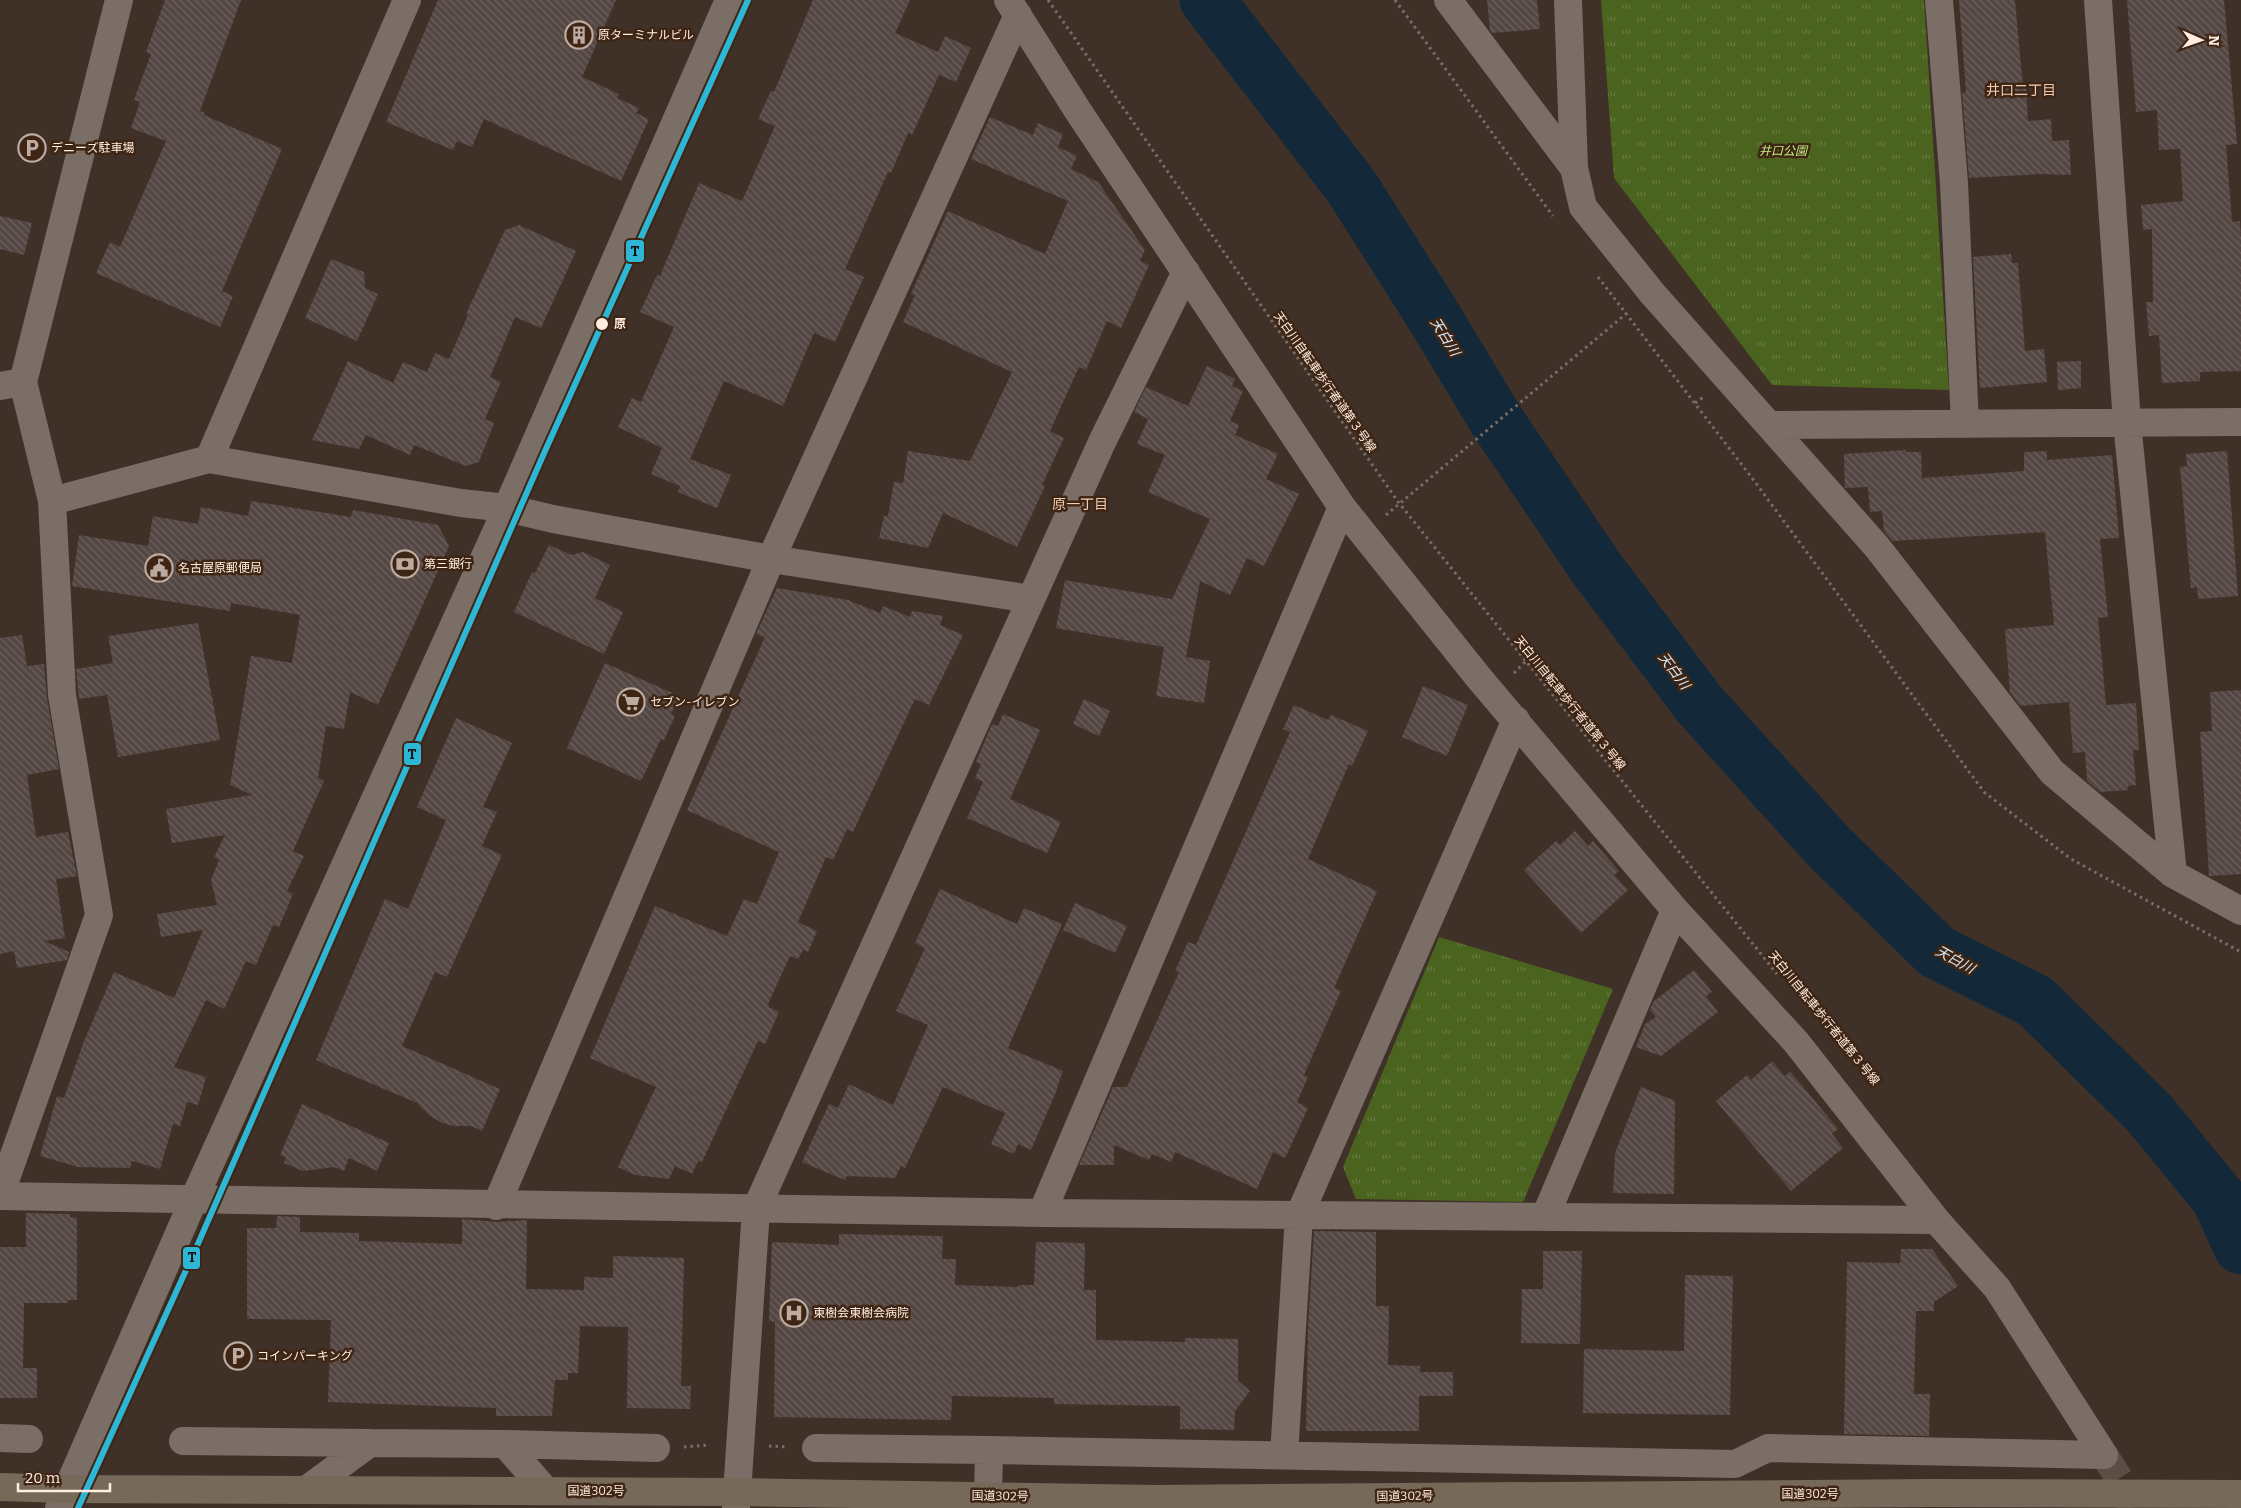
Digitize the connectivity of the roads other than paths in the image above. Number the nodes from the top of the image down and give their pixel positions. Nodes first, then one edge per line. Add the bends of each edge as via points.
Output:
1 (119, 0) edge
2 (407, 0) edge
3 (729, 0) edge
4 (1448, 0) edge
5 (1568, 0) edge
6 (1939, 0) edge
7 (2098, 0) edge
8 (1013, 8) edge
9 (1574, 168) junction
10 (1186, 272) junction
11 (12, 384) edge
12 (2241, 422) edge
13 (2127, 423) junction
14 (1966, 424) junction
15 (1769, 425) junction
16 (210, 459) junction
17 (52, 501) junction
18 (1342, 507) junction
19 (507, 508) junction
20 (771, 558) junction
21 (1031, 599) junction
22 (1516, 720) junction
23 (2173, 874) junction
24 (1675, 910) junction
25 (2241, 911) edge
26 (0, 1196) edge
27 (194, 1199) junction
28 (496, 1206) junction
29 (756, 1210) junction
30 (1042, 1213) junction
31 (1299, 1216) junction
32 (1545, 1217) junction
33 (1936, 1220) junction
34 (0, 1438) edge
35 (29, 1439) dead end
36 (183, 1441) dead end
37 (370, 1443) junction
38 (505, 1444) junction
39 (656, 1448) road end
40 (816, 1448) road end
41 (989, 1450) junction
42 (1284, 1455) junction
43 (0, 1487) edge
44 (306, 1490) junction
45 (546, 1491) junction
46 (2241, 1494) edge
47 (988, 1496) junction
48 (63, 1499) edge
49 (737, 1500) edge

1 - 11 street
2 - 16 street
3 - 19 street
4 - 9 street
5 - 9 street
6 - 14 street via 1954,183
7 - 13 street
8 - 10 street
8 - 20 street
9 - 15 street via 1583,207 1652,293
10 - 18 street
10 - 21 street via 1102,442
11 - 17 street
12 - 13 street
13 - 14 street
13 - 23 street
14 - 15 street
15 - 23 street via 1877,547 2052,772
16 - 17 street
16 - 19 street via 461,503
17 - 26 street via 62,695 99,916
18 - 22 street
18 - 30 street
19 - 20 street
19 - 27 street
20 - 21 street
20 - 28 street
21 - 29 street
22 - 24 street
22 - 31 street
23 - 25 street
24 - 32 street
24 - 33 street via 1796,1042
26 - 27 street
27 - 28 street
27 - 48 street
28 - 29 street
29 - 30 street
29 - 49 street
30 - 31 street
31 - 32 street
31 - 42 street
32 - 33 street
33 - 42 street via 1997,1288 2104,1455 1768,1448 1735,1464
34 - 35 street
36 - 37 street
37 - 38 street
37 - 44 street
38 - 39 street
38 - 45 street
40 - 41 street
41 - 42 street
41 - 47 street
43 - 48 highway, 国道302号
44 - 45 highway, 国道302号
44 - 48 highway, 国道302号
45 - 49 highway, 国道302号
46 - 47 highway, 国道302号 via 1155,1499
47 - 49 highway, 国道302号

